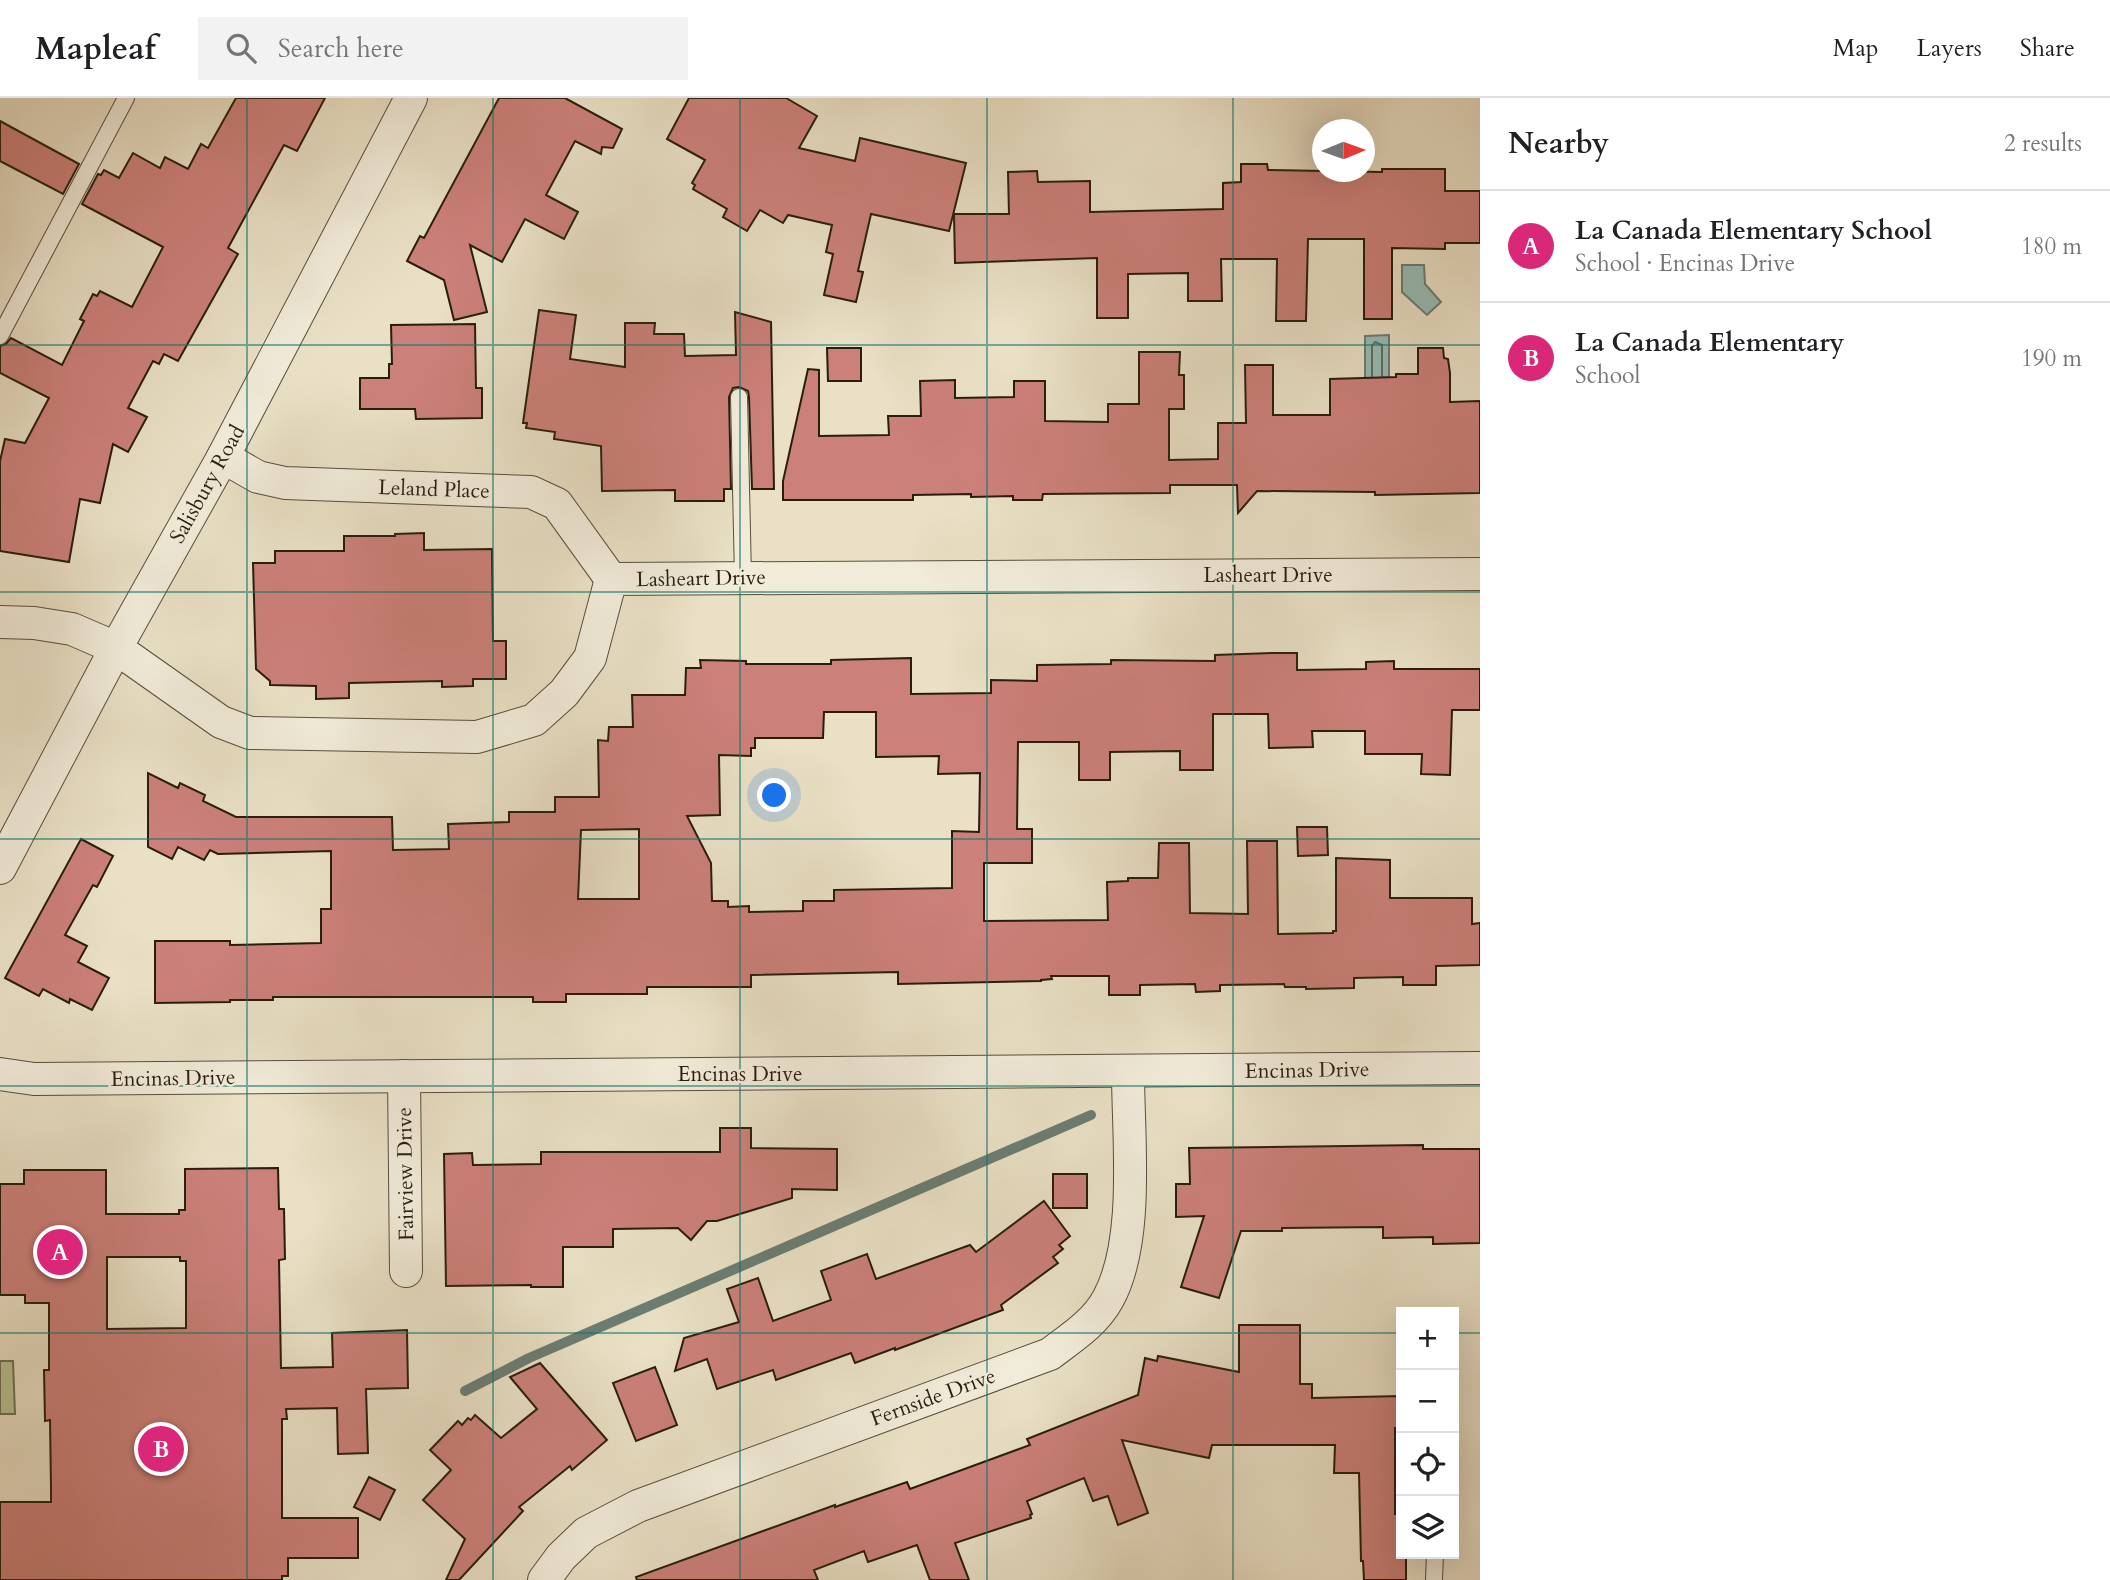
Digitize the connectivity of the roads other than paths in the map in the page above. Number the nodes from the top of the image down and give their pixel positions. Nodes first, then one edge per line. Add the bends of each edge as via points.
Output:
1 (127, 98) edge
2 (411, 98) edge
3 (0, 336) edge
4 (739, 397) dead end
5 (222, 457) junction
6 (1480, 574) edge
7 (743, 577) junction
8 (611, 579) junction
9 (0, 622) edge
10 (116, 648) junction
11 (0, 868) edge
12 (1480, 1068) edge
13 (1128, 1072) junction
14 (0, 1074) edge
15 (404, 1076) junction
16 (406, 1271) dead end
17 (1435, 1559) edge
18 (544, 1580) edge
19 (1434, 1580) edge

1 - 3 lane
2 - 5 street, Salisbury Road
4 - 7 lane
5 - 8 street, Leland Place via 258,477 285,483 531,492 556,503
5 - 10 street, Salisbury Road
6 - 7 street, Lasheart Drive
7 - 8 street, Lasheart Drive
8 - 10 street, Lasheart Drive via 590,658 564,693 534,720 477,737 250,733 221,722
9 - 10 street, Lasheart Drive via 72,629
10 - 11 street, Salisbury Road
12 - 13 street, Encinas Drive
13 - 15 street, Encinas Drive
13 - 18 street, Fernside Drive via 1125,1252 1108,1299 1086,1327 1050,1354 638,1506 586,1533
14 - 15 street, Encinas Drive via 34,1079
15 - 16 street, Fairview Drive
17 - 19 lane

